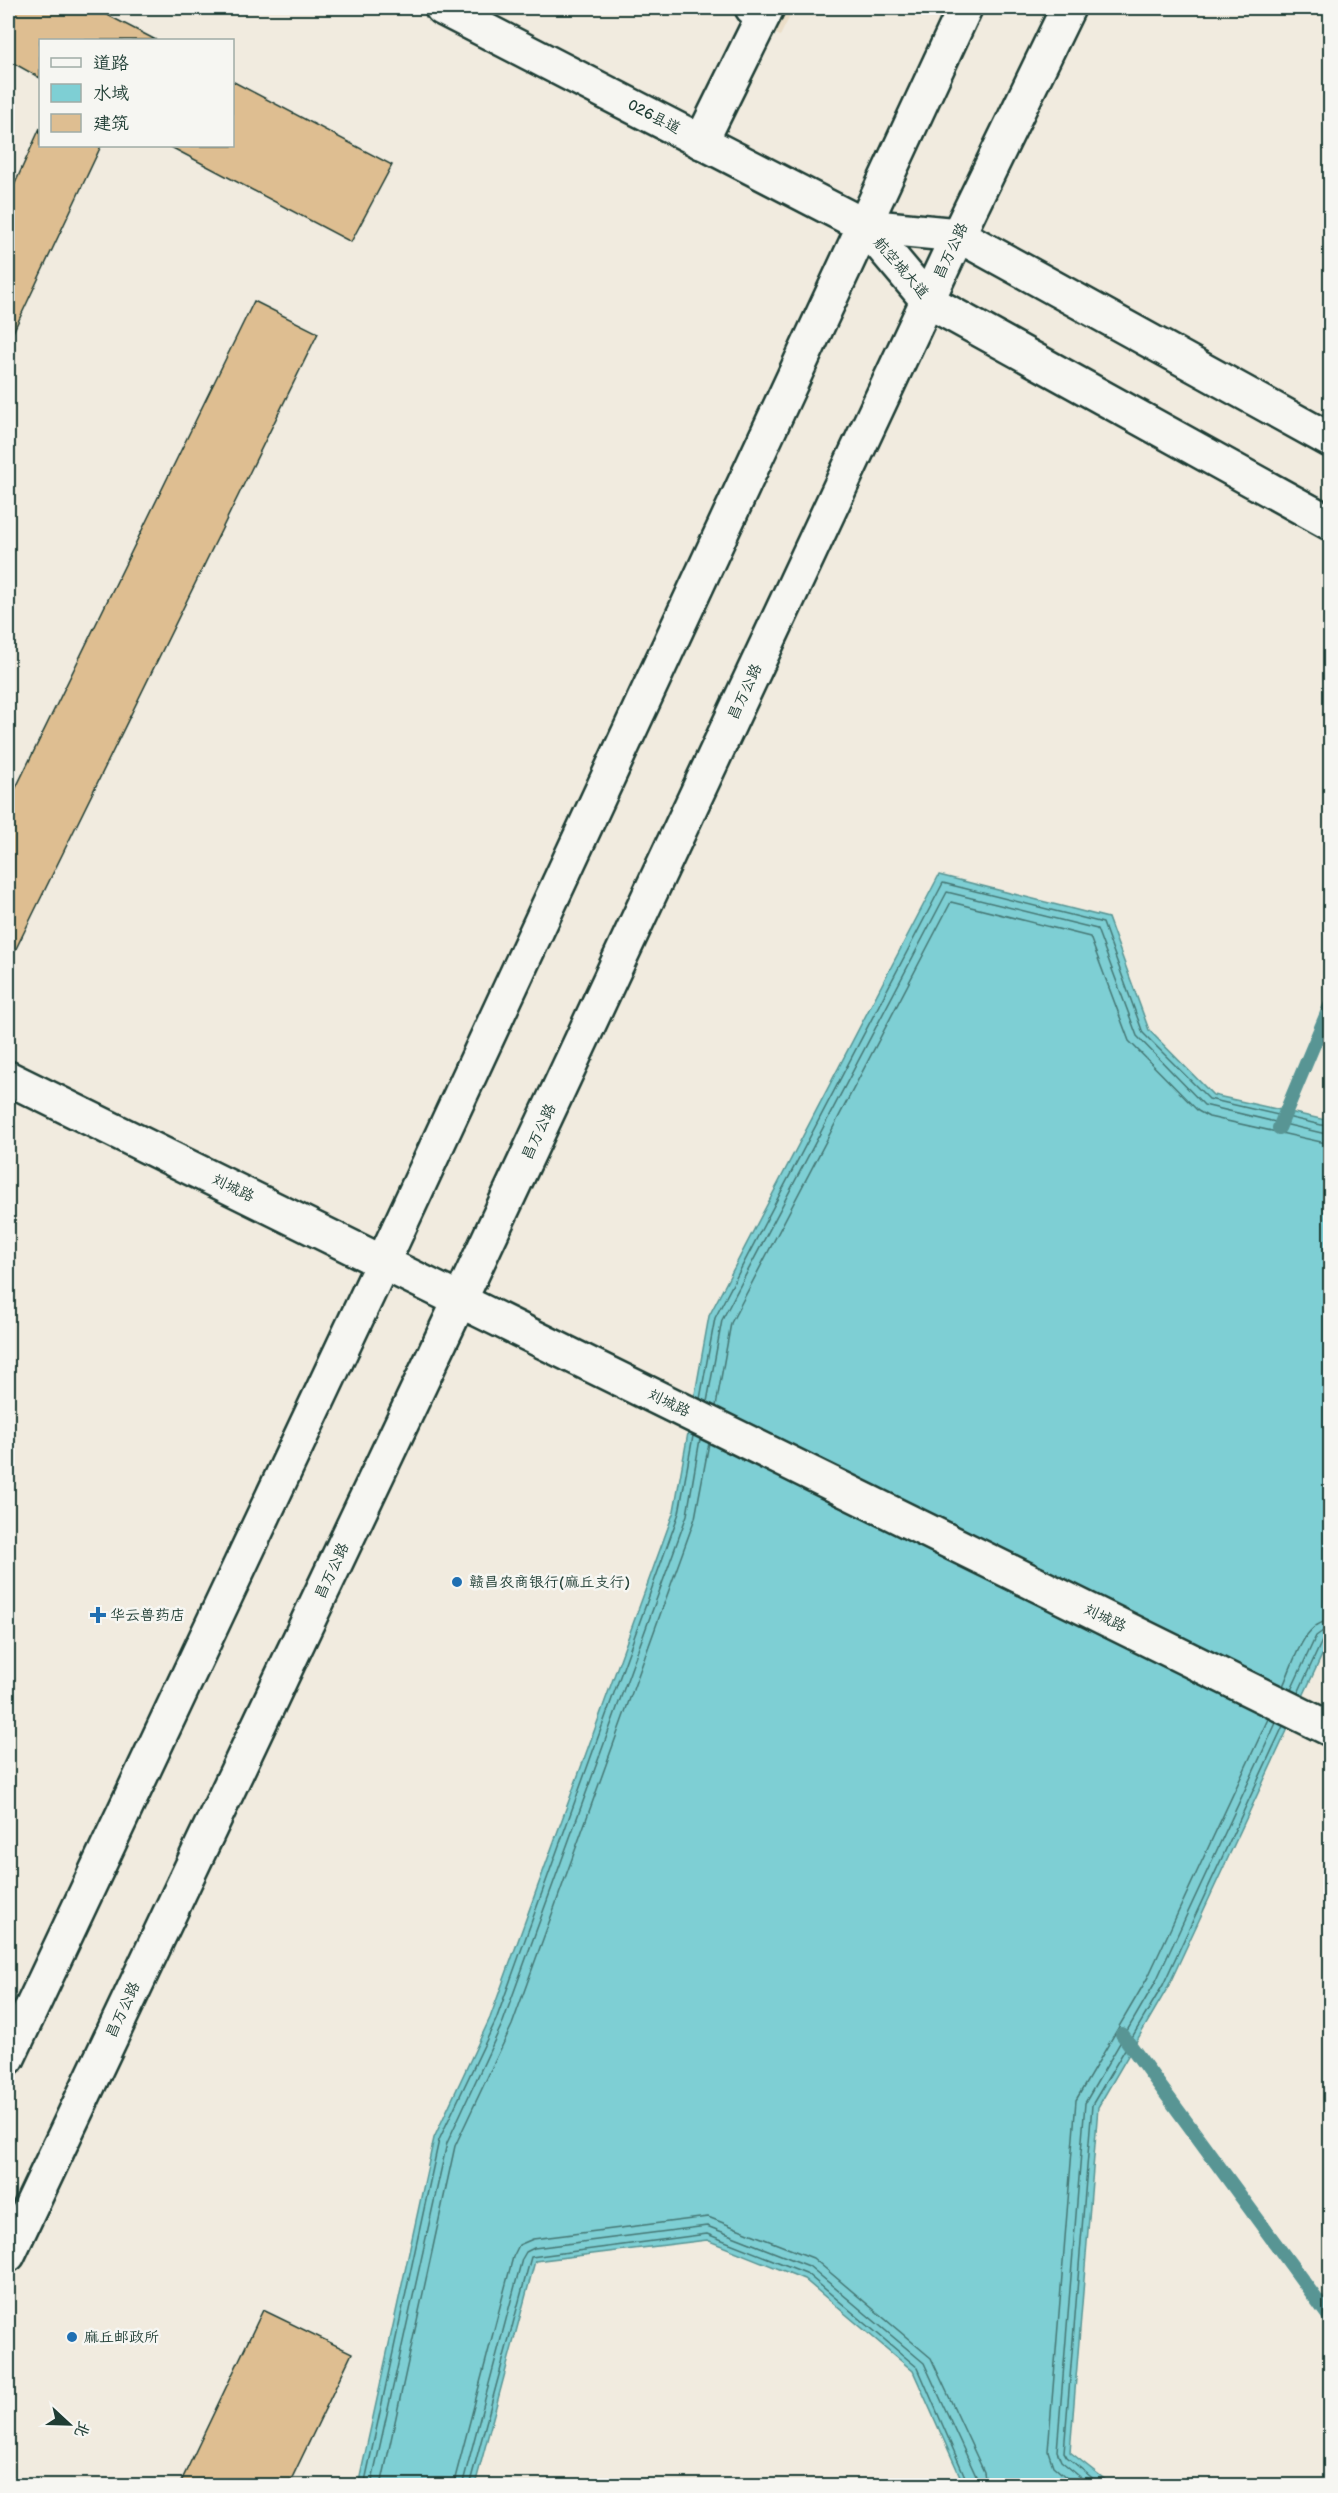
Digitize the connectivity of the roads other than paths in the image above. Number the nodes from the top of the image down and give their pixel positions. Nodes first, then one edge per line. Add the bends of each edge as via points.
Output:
1 (442, 8) edge
2 (965, 8) edge
3 (1068, 8) edge
4 (761, 10) edge
5 (701, 142) junction
6 (865, 226) junction
7 (958, 235) junction
8 (928, 301) junction
9 (1330, 440) edge
10 (1330, 523) edge
11 (8, 1078) edge
12 (383, 1262) junction
13 (460, 1300) junction
14 (1330, 1729) edge
15 (8, 2058) edge
16 (8, 2255) edge

1 - 5 main road, 026县道
2 - 6 main road
3 - 7 main road, 昌万公路
4 - 5 main road
5 - 6 main road, 026县道
6 - 7 main road, 航空城大道
6 - 8 main road, 航空城大道
6 - 12 main road
7 - 8 main road, 昌万公路
7 - 9 main road, 航空城大道
8 - 10 main road, 航空城大道
8 - 13 main road, 昌万公路
11 - 12 main road, 刘城路
12 - 13 main road, 刘城路
12 - 15 main road
13 - 14 main road, 刘城路
13 - 16 main road, 昌万公路

